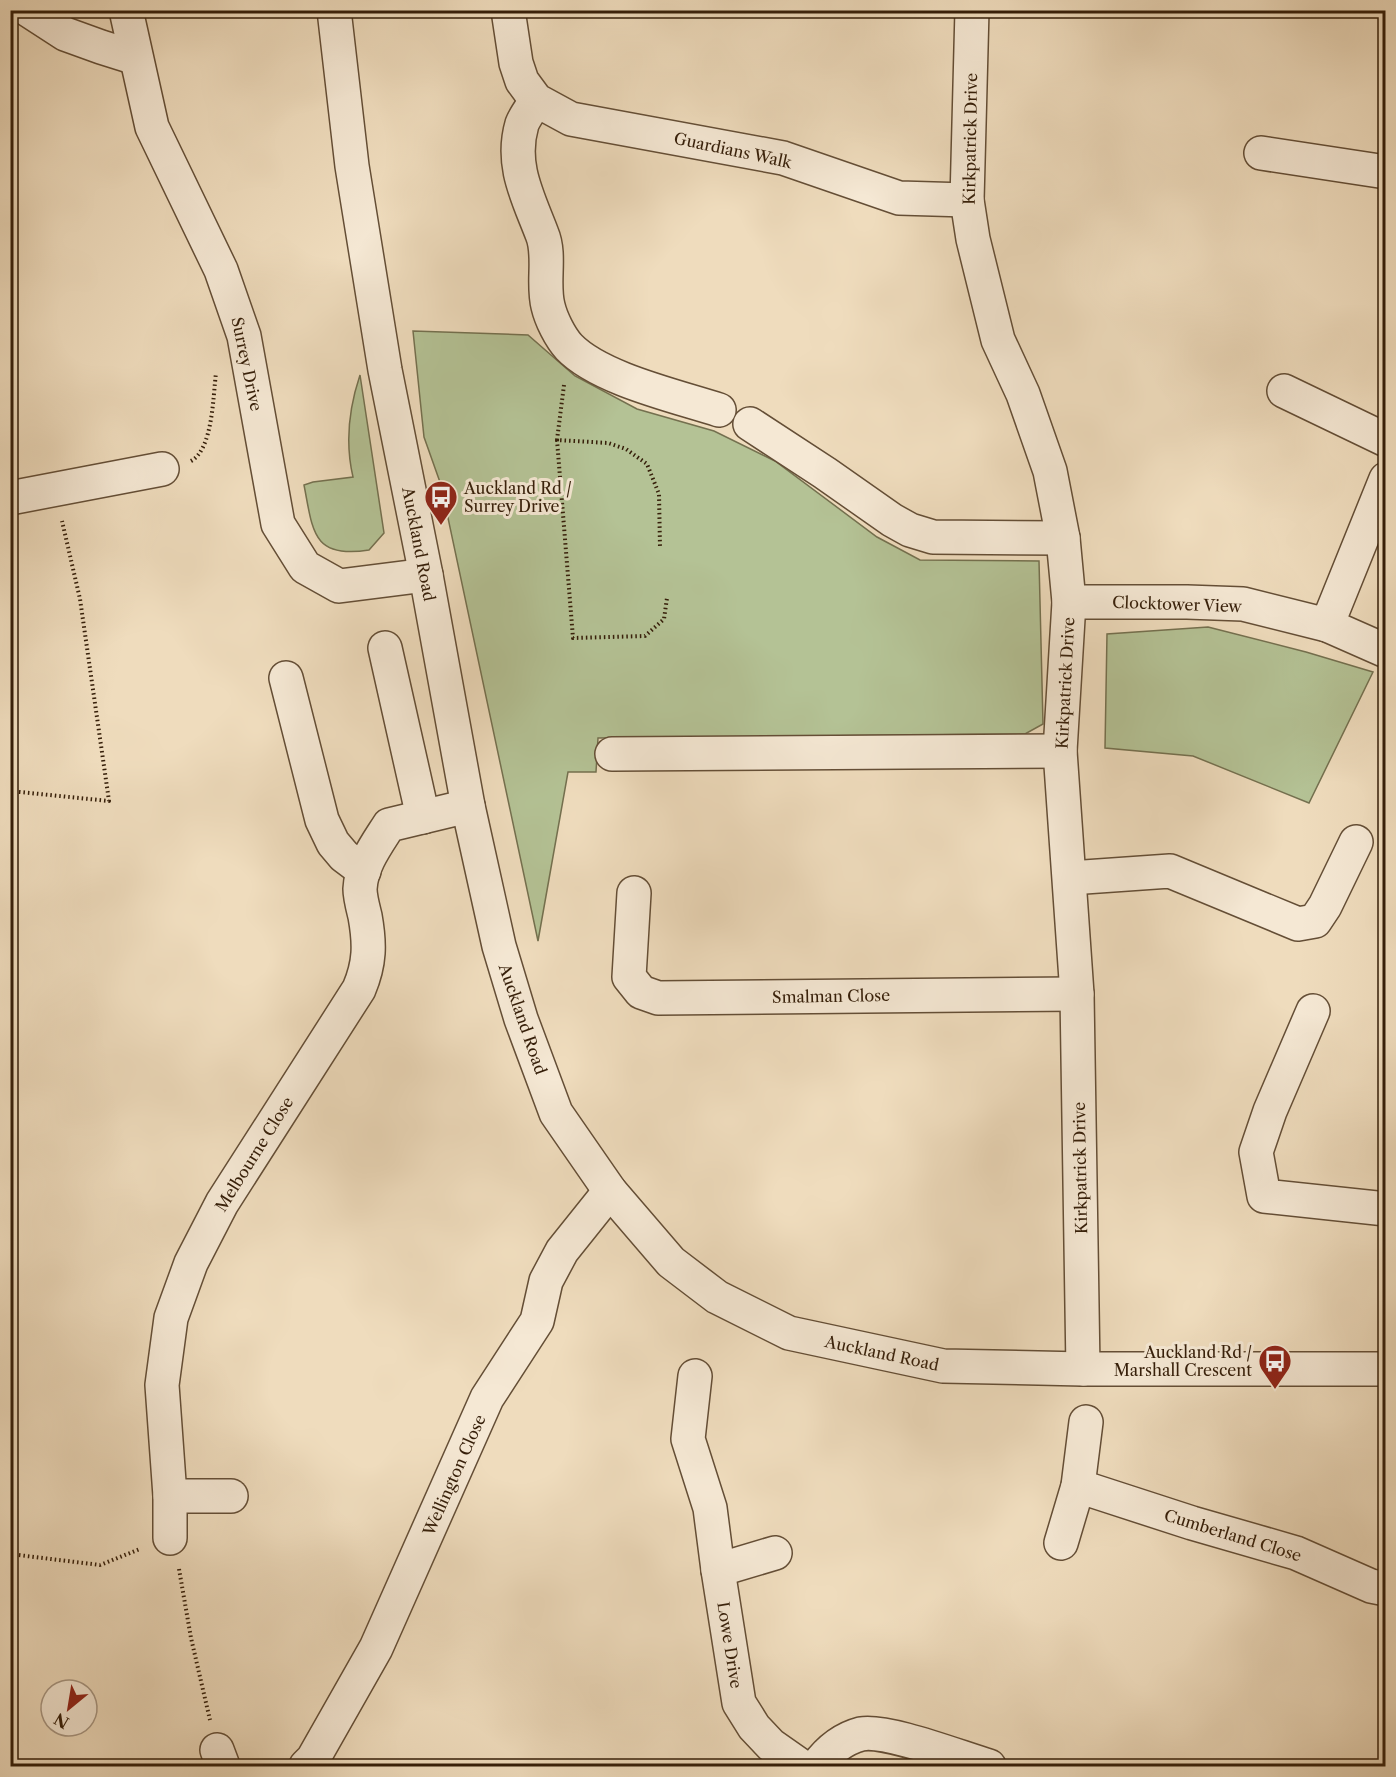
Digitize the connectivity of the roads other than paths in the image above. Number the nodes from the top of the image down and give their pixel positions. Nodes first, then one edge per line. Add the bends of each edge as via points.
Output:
1 (28, 10) edge
2 (126, 10) edge
3 (334, 10) edge
4 (508, 10) edge
5 (972, 10) edge
6 (136, 58) junction
7 (536, 100) junction
8 (1261, 153) dead end
9 (1386, 172) edge
10 (967, 200) junction
11 (1284, 391) dead end
12 (720, 410) dead end
13 (750, 424) dead end
14 (1386, 440) edge
15 (162, 469) road end
16 (1386, 479) edge
17 (10, 498) edge
18 (1063, 538) junction
19 (426, 575) junction
20 (1069, 602) junction
21 (1327, 625) junction
22 (385, 648) dead end
23 (1386, 651) edge
24 (286, 678) dead end
25 (1060, 751) junction
26 (612, 754) dead end
27 (468, 806) junction
28 (423, 817) junction
29 (1356, 842) dead end
30 (364, 871) junction
31 (1070, 878) junction
32 (634, 893) dead end
33 (1077, 994) junction
34 (1313, 1011) dead end
35 (610, 1191) junction
36 (1386, 1209) edge
37 (1083, 1369) junction
38 (1386, 1369) edge
39 (695, 1376) dead end
40 (1086, 1422) dead end
41 (1078, 1486) junction
42 (170, 1496) junction
43 (231, 1496) dead end
44 (170, 1538) road end
45 (1061, 1543) dead end
46 (775, 1553) dead end
47 (718, 1570) junction
48 (1386, 1589) edge
49 (306, 1767) edge
50 (801, 1767) edge
51 (817, 1767) edge
52 (988, 1767) edge

1 - 6 street via 65,34
2 - 6 street, Surrey Drive
3 - 19 street, Auckland Road via 352,166 384,370
4 - 7 street, Guardians Walk via 516,63 522,81
5 - 10 street, Kirkpatrick Drive
6 - 19 street, Surrey Drive via 152,127 221,270 244,336 278,524 305,567 339,586
7 - 10 street, Guardians Walk via 572,119 783,158 899,198
7 - 12 street via 523,122 519,139 520,176 545,240 545,296 568,346 589,363 616,376
8 - 9 street
10 - 18 street, Kirkpatrick Drive via 998,340 1023,394 1050,471
11 - 14 street
13 - 18 street via 910,530 933,537
15 - 17 street
16 - 21 street
18 - 20 street, Kirkpatrick Drive
19 - 27 street, Auckland Road
20 - 21 street, Clocktower View via 1243,604
20 - 25 street, Kirkpatrick Drive
21 - 23 street, Clocktower View
22 - 28 street
24 - 30 street via 322,820 333,843
25 - 26 street
25 - 31 street, Kirkpatrick Drive
27 - 28 street, Melbourne Close
27 - 35 street, Auckland Road via 499,946 521,1019 556,1113
28 - 30 street, Melbourne Close via 388,825
29 - 31 street via 1315,921 1298,924 1170,871
30 - 42 street, Melbourne Close via 360,890 369,941 366,972 359,989 222,1203 191,1263 171,1318 162,1385
31 - 33 street, Kirkpatrick Drive
32 - 33 street, Smalman Close via 629,977 641,992 658,998
33 - 37 street, Kirkpatrick Drive
34 - 36 street via 1256,1152 1264,1196
35 - 37 street, Auckland Road via 671,1262 717,1297 789,1333 943,1366
35 - 49 street, Wellington Close via 562,1251 546,1281 537,1321 487,1398 376,1648
37 - 38 street, Auckland Road
39 - 47 street, Lowe Drive via 688,1439 710,1508
40 - 41 street
41 - 45 street
41 - 48 street, Cumberland Close via 1296,1553
42 - 43 street
42 - 44 street, Melbourne Close
46 - 47 street
47 - 50 street, Lowe Drive via 739,1703 771,1745
51 - 52 street via 835,1746 863,1734 892,1736

